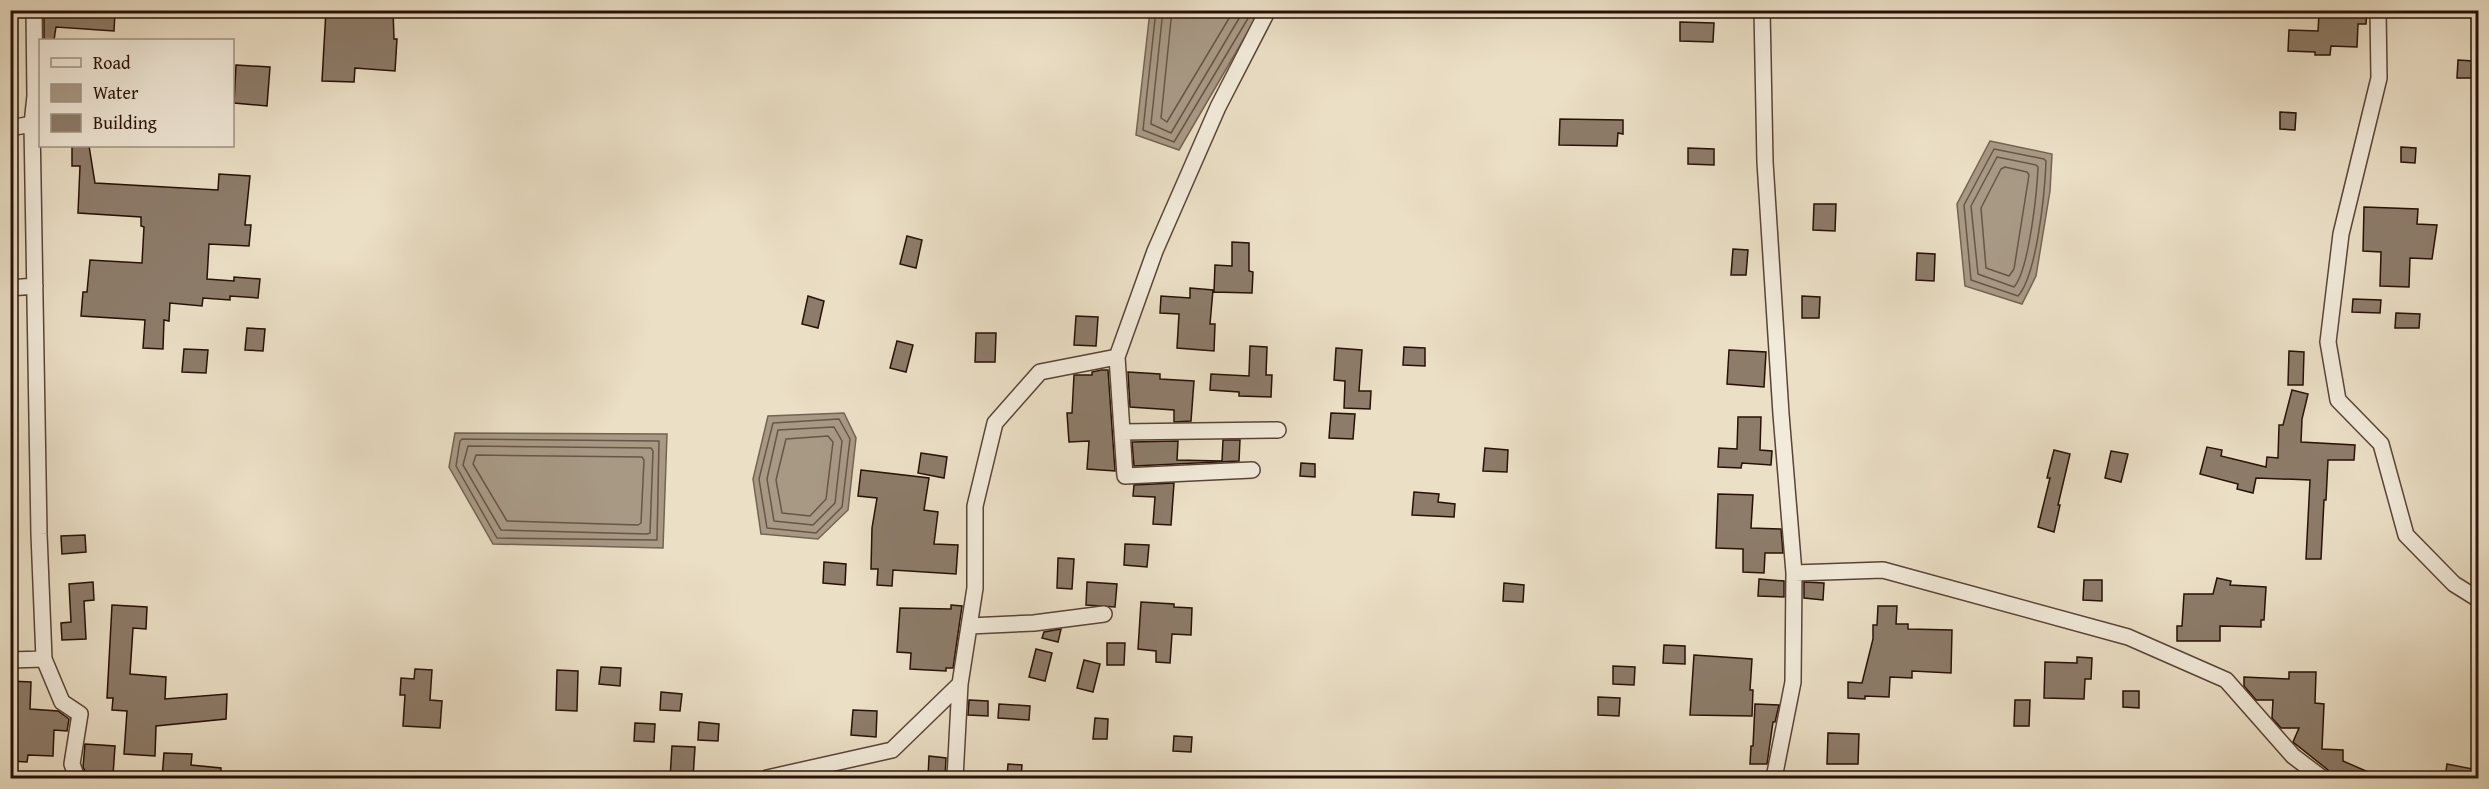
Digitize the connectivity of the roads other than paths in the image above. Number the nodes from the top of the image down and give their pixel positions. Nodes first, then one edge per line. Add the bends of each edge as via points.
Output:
1 (34, 10) edge
2 (1268, 10) edge
3 (1762, 10) edge
4 (2379, 10) edge
5 (38, 95) edge
6 (33, 124) junction
7 (10, 128) edge
8 (35, 286) junction
9 (10, 288) edge
10 (1117, 357) junction
11 (1278, 430) dead end
12 (1122, 432) junction
13 (1252, 470) dead end
14 (1794, 573) junction
15 (2478, 599) edge
16 (1104, 614) dead end
17 (969, 626) junction
18 (44, 659) junction
19 (10, 660) edge
20 (960, 684) junction
21 (77, 778) edge
22 (767, 778) edge
23 (955, 778) edge
24 (1774, 778) edge
25 (2322, 778) edge

1 - 5 street
2 - 10 street via 1218,107 1155,251
3 - 14 street via 1765,162
4 - 15 street via 2379,78 2341,234 2328,342 2338,400 2381,444 2406,535 2454,584
5 - 6 street
6 - 7 street
6 - 8 street
8 - 9 street
8 - 18 street
10 - 12 street
10 - 17 street via 1040,372 995,423 975,506 975,588
11 - 12 street
12 - 13 street via 1125,476
14 - 24 street via 1793,682
14 - 25 street via 1883,570 2128,637 2226,680 2293,756
16 - 17 street
17 - 20 street
18 - 19 street
18 - 21 street via 62,702 80,714 72,764
20 - 22 street via 892,750
20 - 23 street

